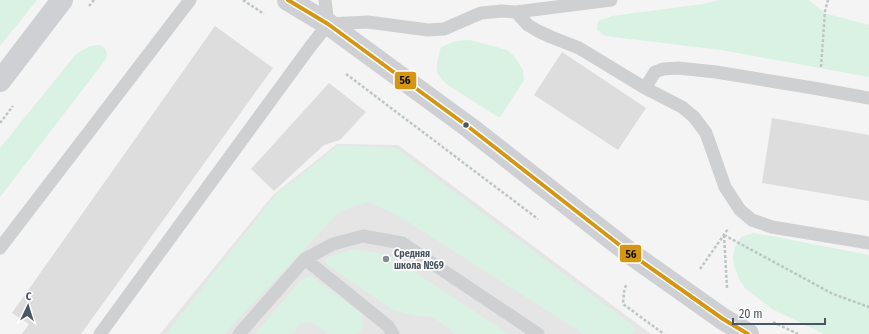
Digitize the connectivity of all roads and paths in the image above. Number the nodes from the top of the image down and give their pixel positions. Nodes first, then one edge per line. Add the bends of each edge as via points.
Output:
1 (62, 0) edge
2 (190, 0) edge
3 (243, 0) edge
4 (288, 0) edge
5 (325, 0) edge
6 (611, 0) edge
7 (828, 0) edge
8 (516, 12) junction
9 (267, 16) dead end
10 (328, 24) junction
11 (310, 46) junction
12 (0, 81) edge
13 (645, 88) junction
14 (819, 89) junction
15 (869, 98) edge
16 (740, 210) junction
17 (538, 219) dead end
18 (724, 235) junction
19 (869, 243) edge
20 (0, 248) edge
21 (305, 259) junction
22 (700, 270) dead end
23 (620, 281) dead end
24 (626, 285) junction
25 (632, 286) dead end
26 (727, 288) dead end
27 (869, 307) edge
28 (100, 334) edge
29 (239, 334) edge
30 (392, 334) edge
31 (538, 334) edge
32 (663, 334) edge
33 (748, 334) edge

1 - 12 street
2 - 20 lane
3 - 9 path
4 - 10 street
5 - 10 lane
6 - 8 lane
7 - 14 path
8 - 10 lane via 482,13 444,29 428,30 368,22
8 - 13 lane via 538,31 579,48
10 - 11 lane
10 - 33 street via 470,128 631,254
11 - 17 path
11 - 28 lane
13 - 14 lane via 655,72 678,68
13 - 16 lane via 682,107 694,117 706,133 725,187
14 - 15 lane
16 - 18 path
16 - 19 lane via 752,220 772,227
18 - 22 path
18 - 26 path
18 - 27 path via 833,294
21 - 29 lane
21 - 30 lane via 388,326
21 - 31 lane via 333,244 363,236 402,243
23 - 24 path
24 - 25 path
24 - 32 path via 623,304

